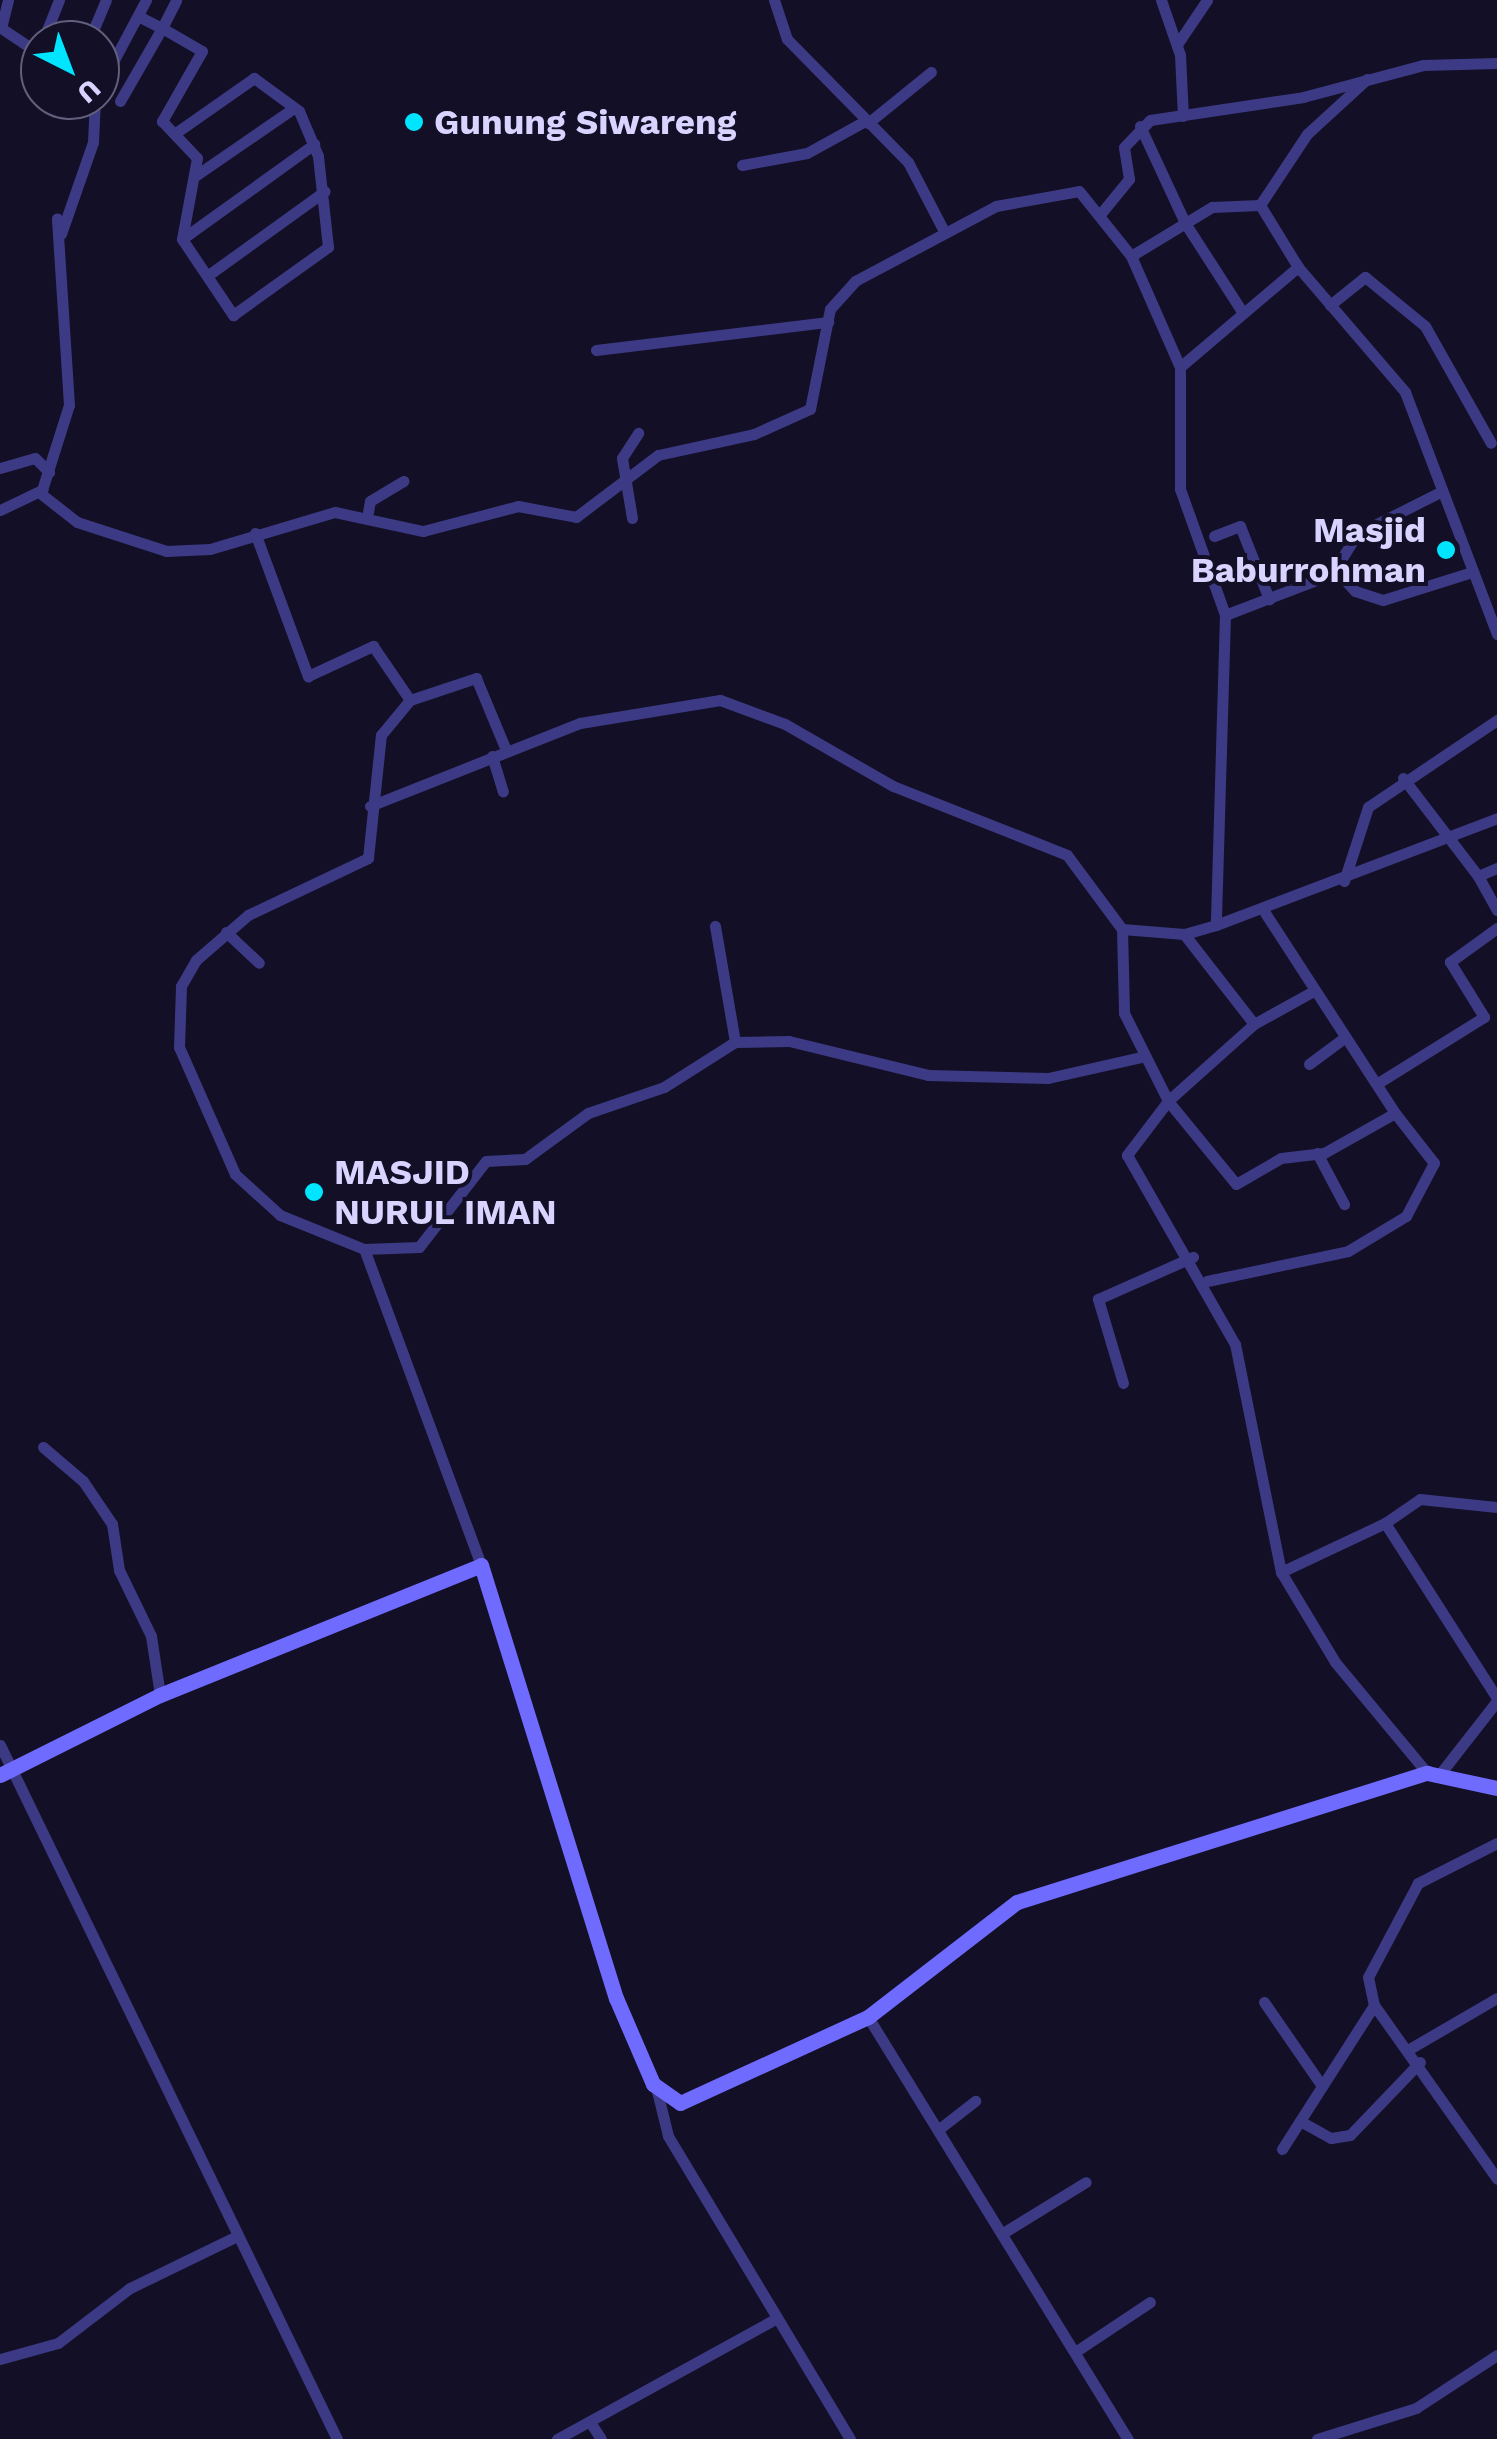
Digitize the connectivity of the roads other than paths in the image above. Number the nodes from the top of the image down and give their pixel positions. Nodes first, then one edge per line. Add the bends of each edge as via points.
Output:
1 (8, 0) edge
2 (146, 0) edge
3 (176, 0) edge
4 (774, 0) edge
5 (1162, 0) edge
6 (1207, 0) edge
7 (138, 16) junction
8 (162, 28) junction
9 (20, 41) edge
10 (1178, 43) junction
11 (120, 49) edge
12 (1497, 63) edge
13 (930, 72) dead end
14 (1367, 79) junction
15 (1319, 94) junction
16 (120, 101) dead end
17 (294, 108) junction
18 (1325, 114) junction
19 (1183, 116) junction
20 (94, 120) edge
21 (866, 122) junction
22 (1140, 126) junction
23 (177, 132) junction
24 (314, 144) junction
25 (742, 165) dead end
26 (195, 176) junction
27 (325, 192) junction
28 (1260, 205) junction
29 (1102, 212) junction
30 (57, 218) dead end
31 (1185, 223) junction
32 (945, 233) junction
33 (60, 238) junction
34 (182, 239) junction
35 (1131, 256) junction
36 (1298, 267) junction
37 (207, 276) junction
38 (1330, 305) junction
39 (1244, 313) junction
40 (828, 322) junction
41 (596, 350) dead end
42 (1180, 367) junction
43 (638, 433) dead end
44 (1491, 442) dead end
45 (0, 468) edge
46 (49, 472) junction
47 (403, 481) dead end
48 (622, 481) junction
49 (1440, 492) junction
50 (40, 494) junction
51 (0, 510) edge
52 (368, 512) junction
53 (632, 518) dead end
54 (256, 533) junction
55 (1214, 536) dead end
56 (1336, 570) junction
57 (1470, 572) junction
58 (1269, 599) junction
59 (1225, 614) junction
60 (1497, 634) edge
61 (410, 700) junction
62 (1497, 720) edge
63 (506, 750) junction
64 (492, 756) junction
65 (1404, 778) junction
66 (503, 791) dead end
67 (370, 806) junction
68 (1497, 818) edge
69 (1447, 836) junction
70 (1497, 868) edge
71 (1478, 876) junction
72 (1344, 881) junction
73 (1497, 910) edge
74 (1264, 912) junction
75 (1216, 925) junction
76 (715, 926) dead end
77 (1497, 928) edge
78 (1122, 930) junction
79 (226, 932) junction
80 (1184, 934) junction
81 (259, 964) dead end
82 (1310, 992) junction
83 (1490, 1017) edge
84 (1254, 1024) junction
85 (1344, 1038) junction
86 (735, 1042) junction
87 (1141, 1058) junction
88 (1309, 1064) dead end
89 (1378, 1083) junction
90 (1168, 1101) junction
91 (1395, 1113) junction
92 (1316, 1153) junction
93 (1344, 1204) dead end
94 (364, 1249) junction
95 (1193, 1257) junction
96 (1207, 1281) junction
97 (1124, 1383) dead end
98 (43, 1447) dead end
99 (1497, 1508) edge
100 (1384, 1523) junction
101 (480, 1565) junction
102 (1281, 1572) junction
103 (160, 1695) junction
104 (1497, 1699) edge
105 (0, 1745) edge
106 (1435, 1771) junction
107 (6, 1772) edge
108 (1497, 1788) edge
109 (1497, 1843) edge
110 (1497, 1998) edge
111 (1264, 2002) dead end
112 (1374, 2005) junction
113 (868, 2018) junction
114 (1411, 2048) junction
115 (1420, 2062) junction
116 (1322, 2086) junction
117 (656, 2087) junction
118 (975, 2101) dead end
119 (680, 2103) junction
120 (1300, 2120) junction
121 (662, 2121) junction
122 (938, 2129) junction
123 (1282, 2150) dead end
124 (1497, 2179) edge
125 (1086, 2182) dead end
126 (1003, 2233) junction
127 (237, 2236) junction
128 (1150, 2302) dead end
129 (776, 2318) junction
130 (1075, 2352) junction
131 (1497, 2355) edge
132 (0, 2359) edge
133 (590, 2422) junction
134 (336, 2439) edge
135 (557, 2439) edge
136 (601, 2439) edge
137 (850, 2439) edge
138 (1128, 2439) edge
139 (1317, 2439) edge

1 - 9 street via 1,28
2 - 7 street
3 - 8 street
4 - 21 street via 787,39
5 - 10 street
6 - 10 street
7 - 8 street
7 - 11 street
8 - 16 street
8 - 23 street via 202,51 162,121
10 - 19 street
12 - 14 street
13 - 21 street
14 - 15 street
14 - 18 street
15 - 18 street
15 - 19 street
17 - 23 street via 254,78
17 - 24 street
17 - 26 street
18 - 28 street
19 - 22 street
20 - 33 street via 93,142
21 - 25 street via 806,153
21 - 32 street via 908,162
22 - 29 street via 1123,150 1129,178
22 - 31 street
23 - 26 street via 197,158
24 - 27 street
24 - 34 street
26 - 34 street
27 - 37 street
27 - 37 street via 333,235 310,263 233,315
28 - 31 street via 1225,203
28 - 36 street
29 - 32 street via 1079,191 1048,192
29 - 35 street
30 - 33 street
31 - 35 street
31 - 39 street
32 - 40 street via 844,289
33 - 46 street via 73,377
34 - 37 street
35 - 42 street
36 - 38 street
36 - 39 street
38 - 44 street via 1365,277 1425,326
38 - 49 street via 1406,392
39 - 42 street
40 - 41 street
40 - 48 street via 819,394 801,417 658,454
42 - 59 street via 1180,489
43 - 48 street via 624,448
45 - 46 street via 34,458
46 - 50 street
47 - 52 street via 370,501
48 - 52 street via 576,517 518,506 423,531
48 - 53 street
49 - 56 street via 1357,534
49 - 57 street
50 - 51 street
50 - 54 street via 68,518 152,548 210,548
52 - 54 street
54 - 61 street via 308,676 373,646
55 - 58 street via 1240,526
56 - 57 street via 1355,590 1383,600
56 - 58 street
57 - 60 street
58 - 59 street
59 - 75 street
61 - 63 street via 476,678
61 - 67 street via 384,728
62 - 65 street
63 - 64 street
63 - 78 street via 580,723 720,700 785,724 893,786 1067,855
64 - 66 street
64 - 67 street
65 - 69 street
65 - 72 street via 1368,807
67 - 79 street via 365,861
68 - 69 street
69 - 71 street
69 - 72 street
70 - 71 street
71 - 73 street
72 - 74 street
74 - 75 street
74 - 82 street
75 - 80 street
76 - 86 street
77 - 83 street via 1450,962
78 - 80 street
78 - 87 street via 1119,986
79 - 81 street
79 - 94 street via 186,974 177,1009 179,1048 212,1132 262,1204
80 - 84 street
82 - 84 street
82 - 85 street
83 - 89 street
84 - 90 street
85 - 88 street
85 - 89 street
86 - 87 street via 789,1040 928,1075 1048,1078
86 - 94 street via 664,1087 588,1113 525,1159 486,1161 419,1246
87 - 90 street
89 - 91 street
90 - 92 street via 1231,1184 1281,1158
90 - 95 street via 1127,1155
91 - 92 street
91 - 96 street via 1434,1163 1406,1216 1348,1251
92 - 93 street
94 - 101 street
95 - 96 street
95 - 97 street via 1098,1300
96 - 102 street via 1240,1363
98 - 103 street via 83,1482 112,1524 120,1570 151,1636
99 - 100 street via 1420,1499
100 - 102 street
100 - 104 street
101 - 103 street
101 - 117 street via 616,1998
102 - 106 street via 1335,1662
103 - 107 street
104 - 106 street
105 - 107 street
106 - 108 street
106 - 113 street via 1017,1902
107 - 127 street
109 - 112 street via 1431,1874 1408,1896 1368,1978
110 - 114 street
111 - 116 street
112 - 114 street
112 - 116 street
113 - 119 street
113 - 122 street
114 - 115 street
115 - 120 street via 1350,2135 1331,2138
115 - 124 street
116 - 120 street
117 - 119 street
117 - 121 street
118 - 122 street
119 - 121 street
120 - 123 street
121 - 129 street
122 - 126 street
125 - 126 street
126 - 130 street
127 - 132 street via 130,2288 58,2343
127 - 134 street
128 - 130 street
129 - 133 street
129 - 137 street
130 - 138 street
131 - 139 street via 1425,2403
133 - 135 street
133 - 136 street

